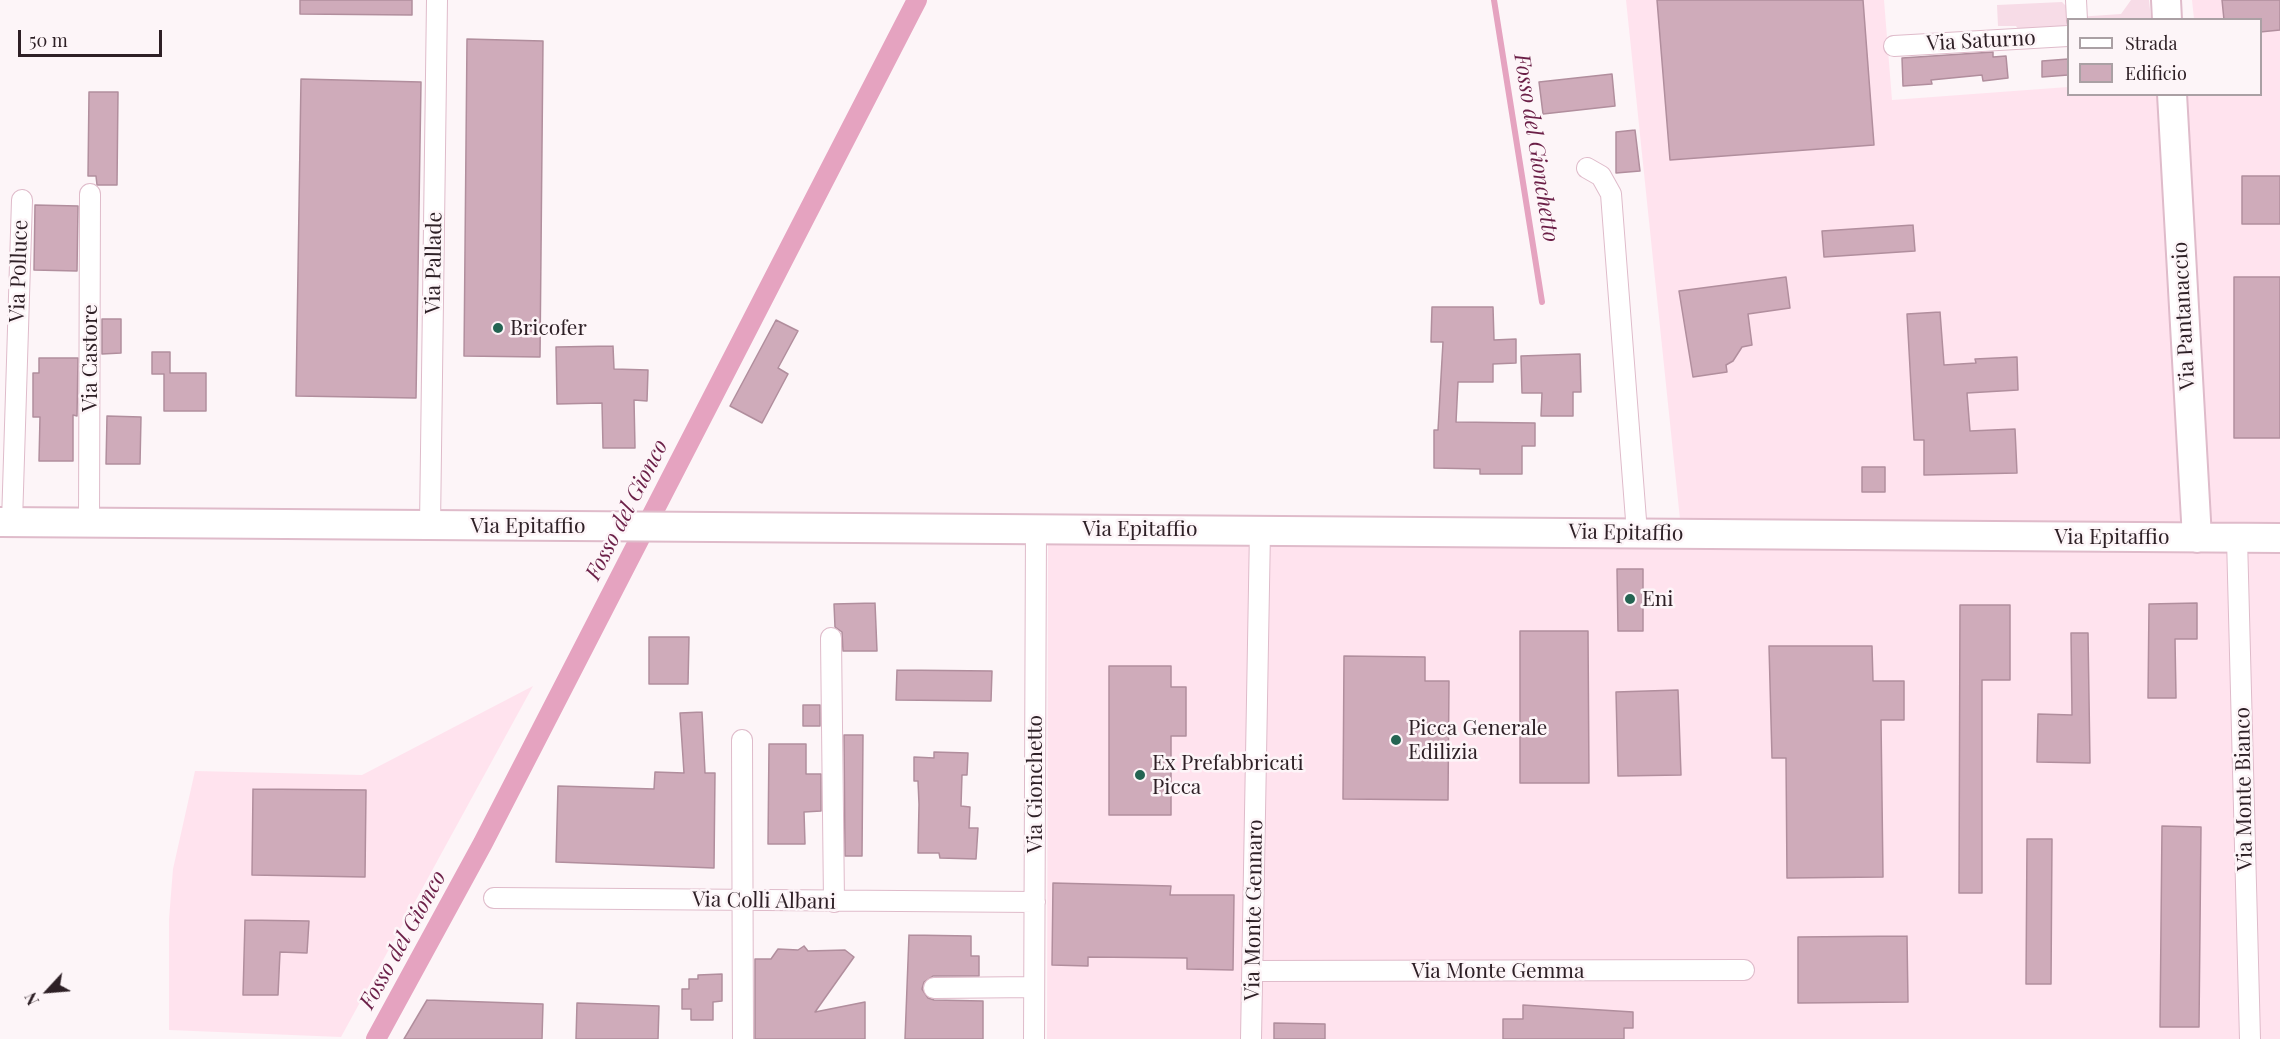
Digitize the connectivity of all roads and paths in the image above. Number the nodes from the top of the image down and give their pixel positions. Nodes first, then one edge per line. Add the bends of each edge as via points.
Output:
1 (437, 0) edge
2 (2076, 0) edge
3 (2166, 0) edge
4 (2077, 18) edge
5 (2167, 18) edge
6 (2067, 36) edge
7 (1894, 46) dead end
8 (2172, 96) edge
9 (1587, 168) dead end
10 (90, 194) dead end
11 (22, 200) dead end
12 (6, 522) edge
13 (89, 523) junction
14 (430, 526) junction
15 (1036, 528) junction
16 (1260, 530) junction
17 (1637, 533) junction
18 (2197, 538) junction
19 (2237, 538) junction
20 (2280, 538) edge
21 (831, 638) dead end
22 (742, 740) dead end
23 (494, 898) dead end
24 (743, 900) junction
25 (834, 902) junction
26 (1035, 902) junction
27 (1744, 970) dead end
28 (1252, 971) junction
29 (1034, 987) junction
30 (934, 988) dead end
31 (743, 1039) edge
32 (1034, 1039) edge
33 (1251, 1039) edge
34 (2250, 1039) edge

1 - 14 street, Via Pallade
2 - 4 street
3 - 5 main road
6 - 7 street, Via Saturno
8 - 18 main road, Via Pantanaccio
9 - 17 street via 1601,176 1611,195
10 - 13 street, Via Castore
11 - 12 street, Via Polluce
12 - 13 main road, Via Epitaffio
13 - 14 main road, Via Epitaffio
14 - 15 main road, Via Epitaffio
15 - 16 main road, Via Epitaffio
15 - 26 street, Via Gionchetto
16 - 17 main road, Via Epitaffio
16 - 28 street, Via Monte Gennaro
17 - 18 main road, Via Epitaffio
18 - 19 main road, Via Epitaffio
19 - 20 main road, Via Epitaffio
19 - 34 street, Via Monte Bianco
21 - 25 street
22 - 24 street
23 - 24 street, Via Colli Albani
24 - 25 street, Via Colli Albani
24 - 31 street
25 - 26 street, Via Colli Albani
26 - 29 street, Via Gionchetto
27 - 28 street, Via Monte Gemma
28 - 33 street, Via Monte Gennaro
29 - 30 street
29 - 32 street, Via Gionchetto

